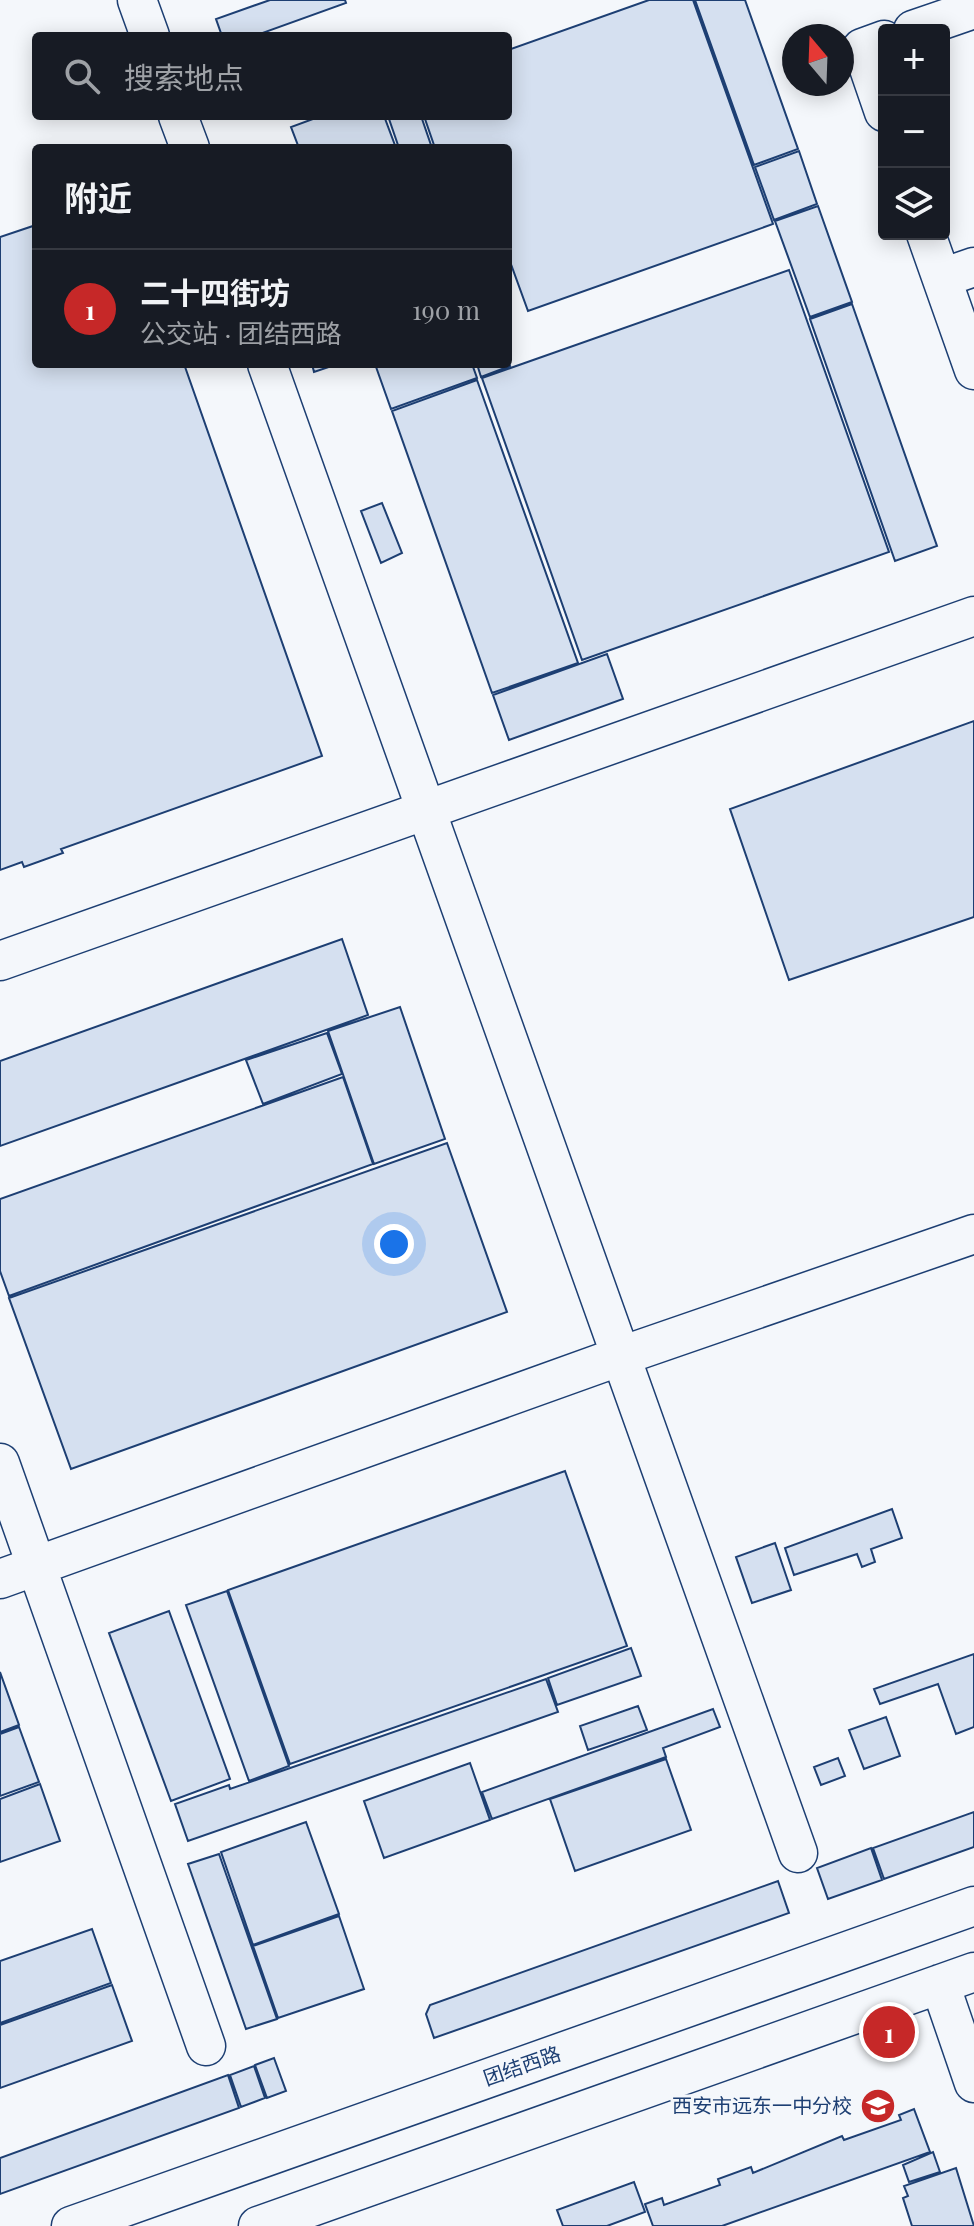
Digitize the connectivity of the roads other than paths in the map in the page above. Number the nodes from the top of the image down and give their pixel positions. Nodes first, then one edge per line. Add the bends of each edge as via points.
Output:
1 (137, 0) edge
2 (974, 9) edge
3 (930, 24) edge
4 (149, 32) edge
5 (878, 42) edge
6 (878, 95) edge
7 (180, 120) edge
8 (188, 144) edge
9 (931, 240) edge
10 (958, 273) edge
11 (268, 368) edge
12 (974, 370) edge
13 (974, 616) edge
14 (426, 809) junction
15 (0, 961) edge
16 (974, 1234) edge
17 (621, 1356) junction
18 (0, 1463) edge
19 (37, 1566) junction
20 (0, 1579) edge
21 (798, 1853) dead end
22 (974, 1906) edge
23 (957, 1978) edge
24 (206, 2046) dead end
25 (974, 2083) edge
26 (71, 2226) edge
27 (258, 2226) edge

1 - 4 street
2 - 3 street
5 - 6 street via 862,48
7 - 8 street
9 - 10 street
10 - 12 street
11 - 14 street
13 - 14 street
14 - 15 street
14 - 17 street
16 - 17 street
17 - 19 street
17 - 21 street
18 - 19 street
19 - 20 street
19 - 24 street
22 - 26 street, 团结西路
23 - 25 street
23 - 27 street

